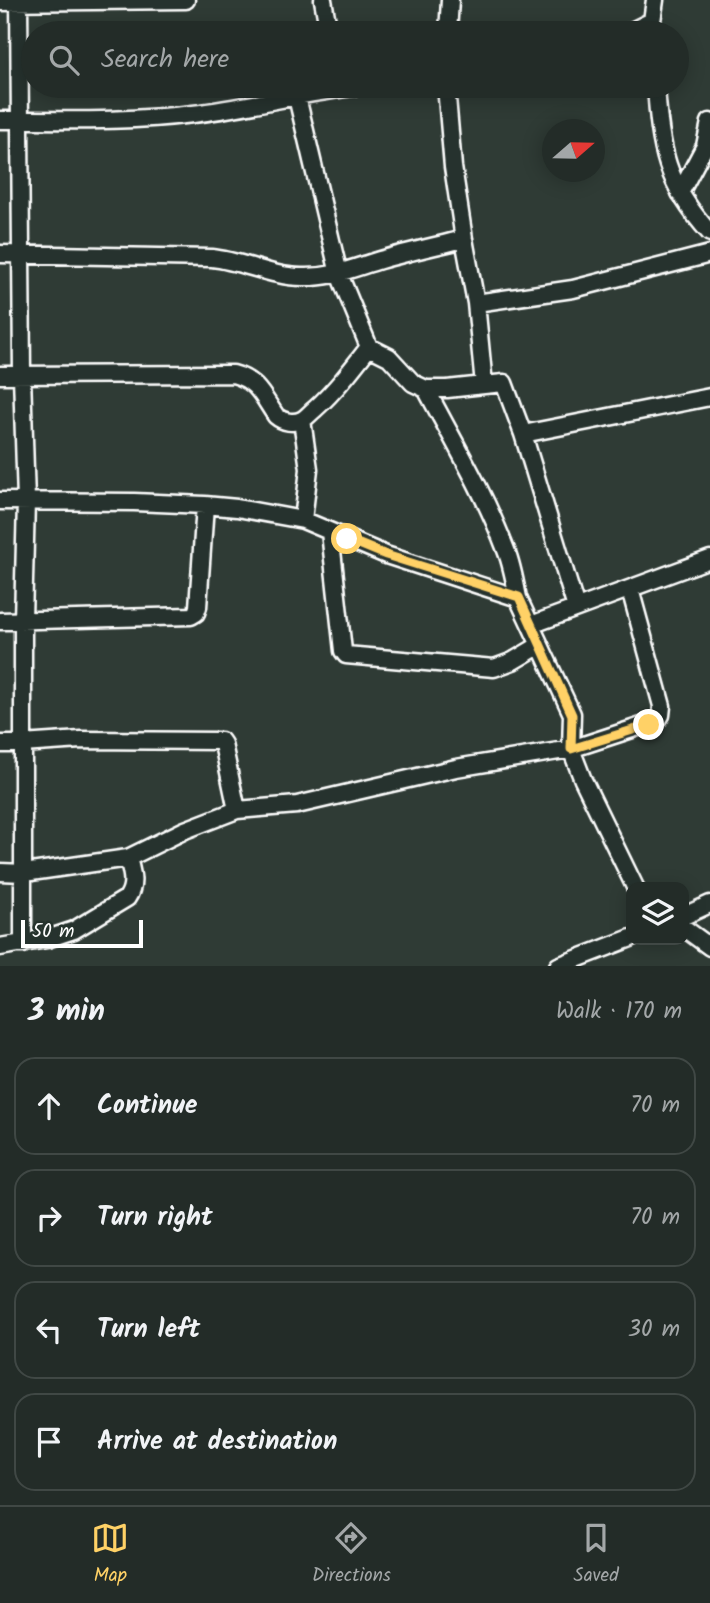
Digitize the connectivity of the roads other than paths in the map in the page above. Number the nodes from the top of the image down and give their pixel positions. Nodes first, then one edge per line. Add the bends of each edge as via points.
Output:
1 (186, 0) edge
2 (323, 0) edge
3 (450, 0) edge
4 (655, 0) edge
5 (19, 1) edge
6 (0, 2) edge
7 (327, 21) edge
8 (449, 21) edge
9 (653, 21) edge
10 (291, 98) edge
11 (297, 98) edge
12 (447, 98) edge
13 (657, 98) edge
14 (0, 120) edge
15 (20, 120) junction
16 (710, 121) edge
17 (680, 193) junction
18 (710, 233) edge
19 (464, 239) junction
20 (0, 254) edge
21 (710, 254) edge
22 (22, 255) junction
23 (339, 274) junction
24 (476, 303) junction
25 (369, 347) junction
26 (0, 375) edge
27 (22, 375) junction
28 (484, 385) junction
29 (426, 389) junction
30 (710, 397) edge
31 (302, 420) junction
32 (523, 434) junction
33 (0, 501) edge
34 (26, 501) junction
35 (205, 505) junction
36 (303, 520) junction
37 (330, 532) junction
38 (710, 559) edge
39 (630, 589) junction
40 (519, 597) junction
41 (576, 608) junction
42 (23, 620) junction
43 (0, 621) edge
44 (531, 625) junction
45 (540, 645) junction
46 (0, 744) edge
47 (22, 744) junction
48 (571, 749) junction
49 (237, 810) junction
50 (128, 858) junction
51 (0, 872) edge
52 (24, 873) junction
53 (633, 882) edge
54 (710, 904) edge
55 (689, 914) edge
56 (689, 932) edge
57 (626, 940) edge
58 (23, 944) junction
59 (0, 947) edge
60 (710, 947) edge
61 (558, 966) edge

1 - 5 street
2 - 7 street
3 - 8 street
4 - 9 street
5 - 6 street
5 - 15 street
10 - 15 street via 130,120
11 - 23 street
12 - 19 street
13 - 17 street via 665,159
14 - 15 street
15 - 22 street
16 - 17 street via 705,146
17 - 18 street
19 - 23 street
19 - 24 street
20 - 22 street
21 - 24 street via 573,289
22 - 23 street via 212,258 288,276
22 - 27 street
23 - 25 street
24 - 28 street
25 - 29 street via 389,357 413,383
25 - 31 street
26 - 27 street
27 - 31 street via 233,374 254,384 280,420
27 - 34 street
28 - 29 street
28 - 32 street via 504,383
29 - 40 street via 492,515
30 - 32 street
31 - 36 street via 309,469
32 - 41 street
33 - 34 street
34 - 35 street
34 - 42 street
35 - 36 street
35 - 42 street via 196,613
36 - 37 street
37 - 40 street via 386,555
37 - 45 street via 346,654 494,668
38 - 39 street
39 - 41 street
39 - 48 street via 661,715 649,725
40 - 44 street
41 - 44 street
42 - 43 street
42 - 47 street
44 - 45 street
45 - 48 street via 572,715
46 - 47 street
47 - 49 street via 221,741
47 - 52 street
48 - 49 street via 456,768 297,805
48 - 53 street
49 - 50 street
50 - 52 street
50 - 58 street via 133,881 127,898 74,930
51 - 52 street
52 - 58 street
54 - 55 street
56 - 60 street
57 - 61 street
58 - 59 street

